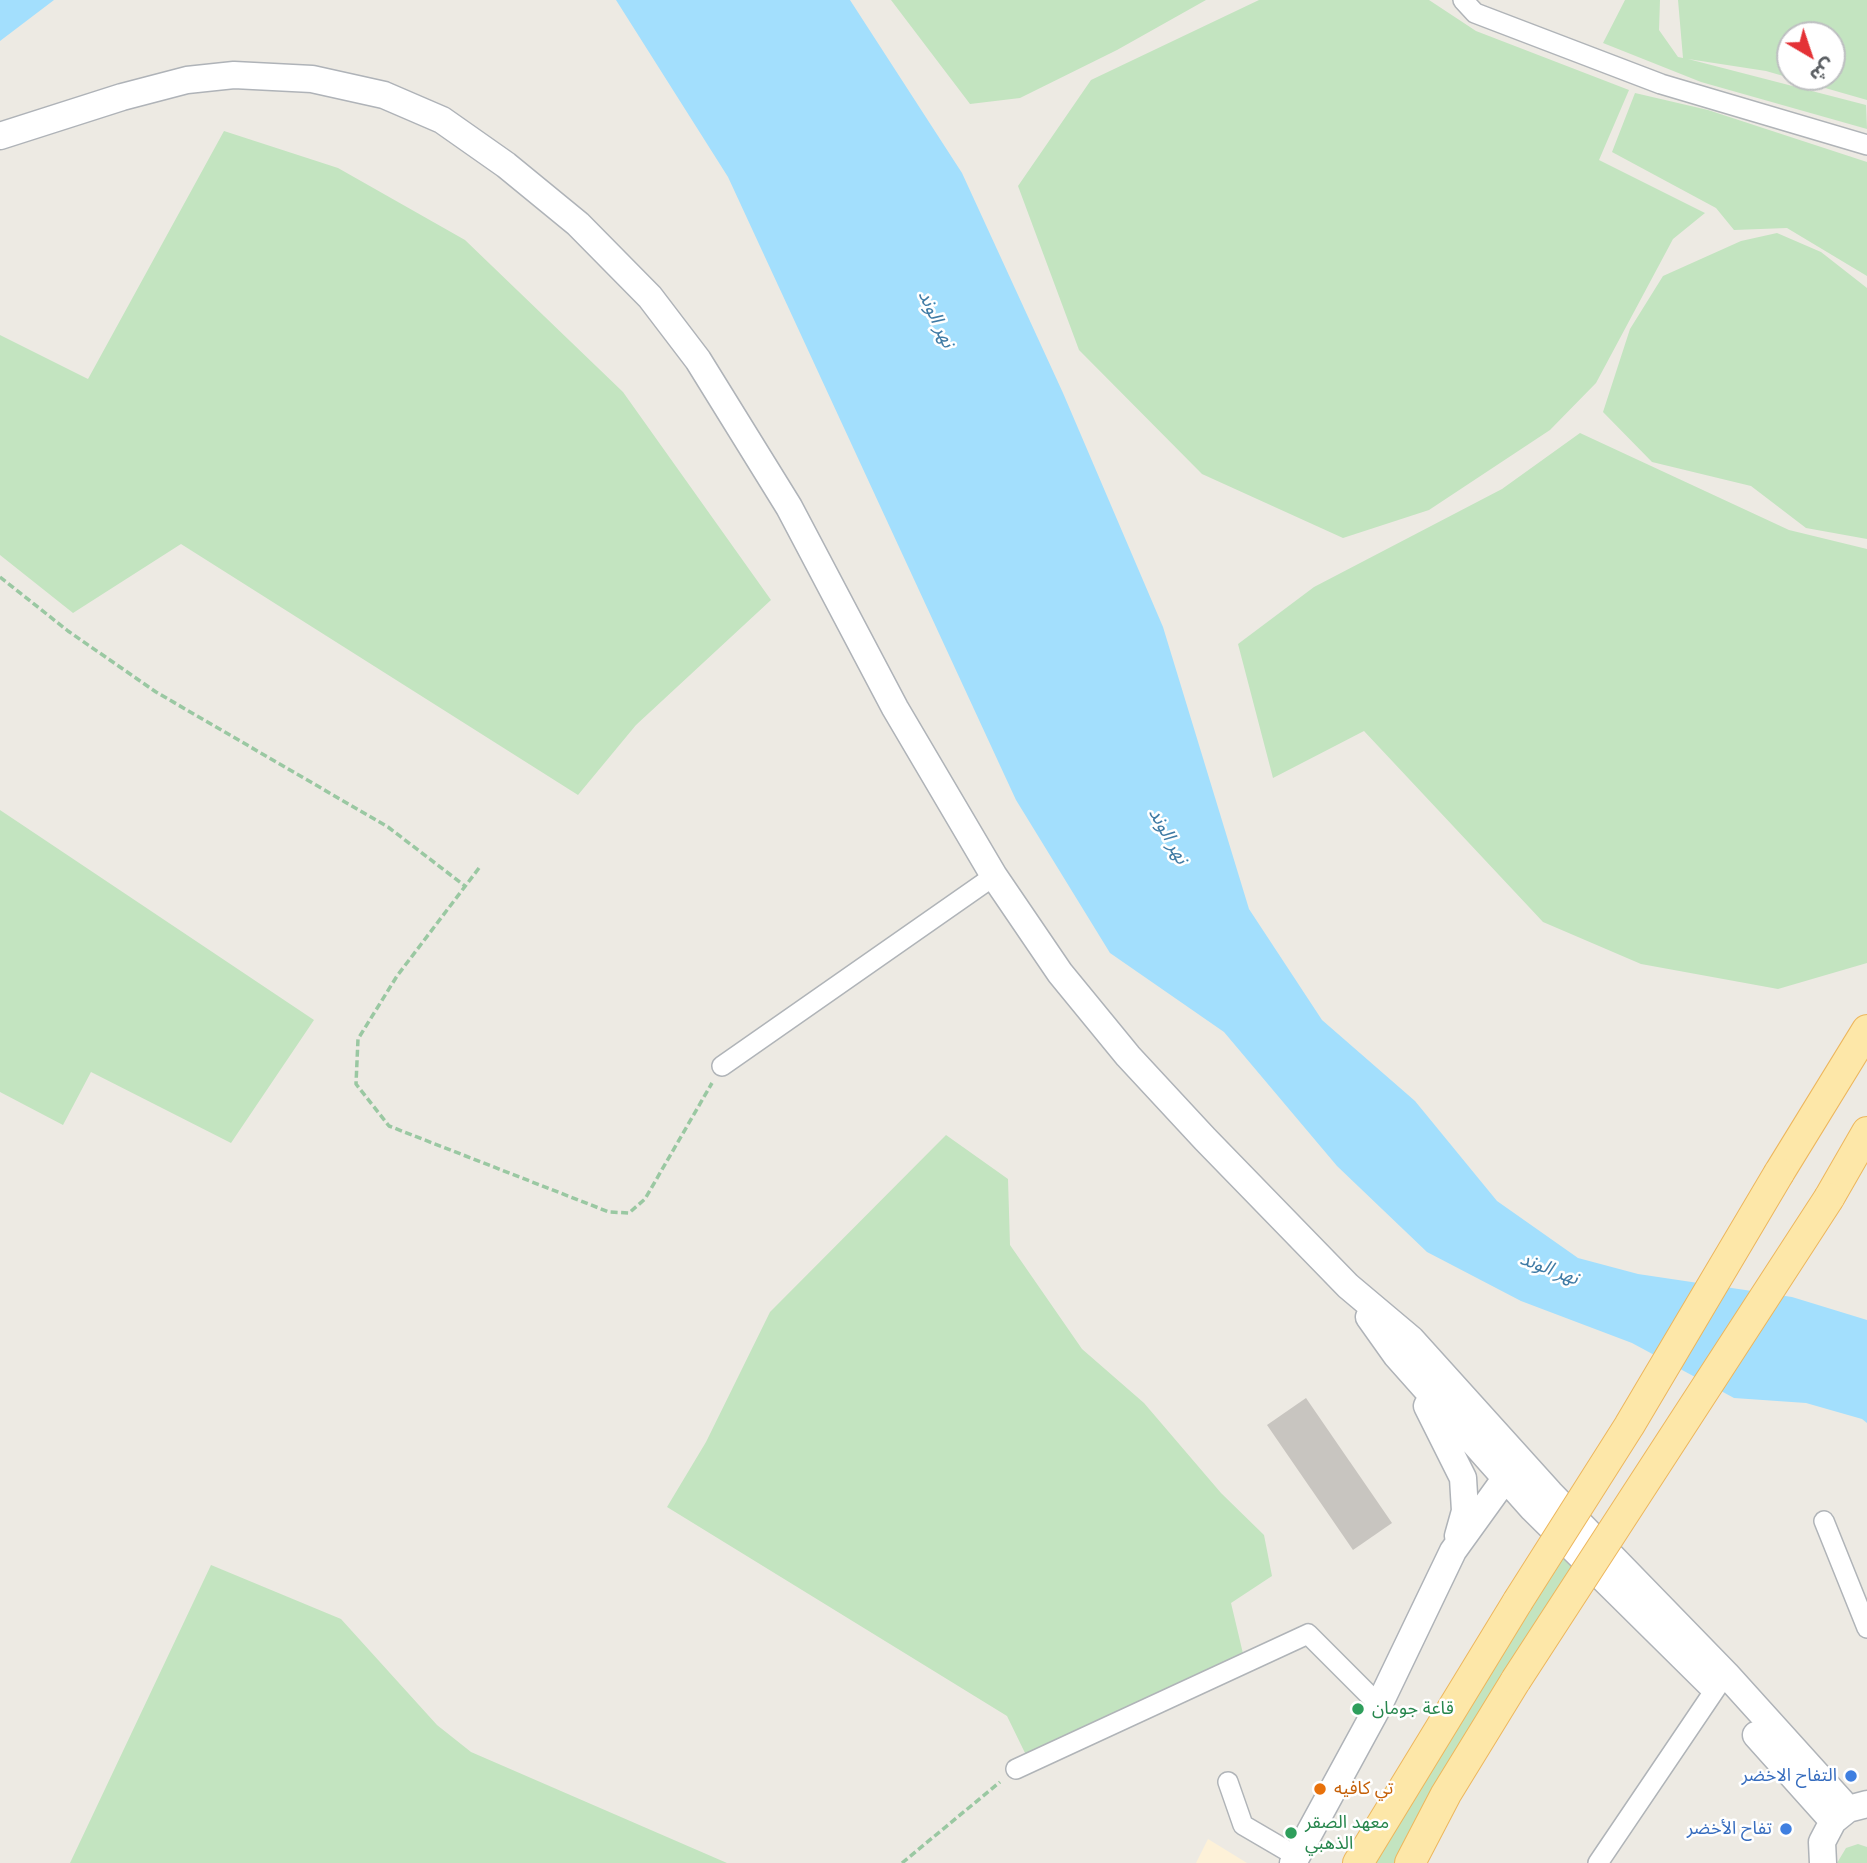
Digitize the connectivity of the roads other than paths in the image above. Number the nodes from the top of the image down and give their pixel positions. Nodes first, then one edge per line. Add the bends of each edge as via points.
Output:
1 (1463, 0) edge
2 (0, 136) edge
3 (1867, 145) edge
4 (994, 876) junction
5 (1867, 1030) edge
6 (722, 1066) road end
7 (1867, 1132) edge
8 (1348, 1286) junction
9 (1396, 1355) junction
10 (1512, 1468) junction
11 (1824, 1521) dead end
12 (1453, 1551) junction
13 (1867, 1628) edge
14 (1720, 1681) junction
15 (1379, 1705) junction
16 (1016, 1769) road end
17 (1228, 1782) dead end
18 (1867, 1784) edge
19 (1851, 1810) edge
20 (1294, 1860) edge
21 (1819, 1860) edge
22 (1358, 1863) edge
23 (1410, 1863) edge
24 (1598, 1863) edge

1 - 3 street via 1475,13 1661,84
2 - 4 street via 155,87 209,77 258,75 312,79 384,95 442,120 481,146 553,202 616,260 698,360 789,507 895,708
4 - 6 street
4 - 8 street via 1060,973 1128,1056
5 - 22 main road, bridge
7 - 23 main road, bridge via 1829,1198 1516,1680
8 - 9 street
8 - 10 street via 1411,1339
9 - 10 street
9 - 12 street via 1463,1478 1465,1511
10 - 12 street
10 - 14 street
11 - 13 street
12 - 15 street
14 - 19 street
14 - 24 street
15 - 16 street via 1308,1634
15 - 20 street
17 - 20 street via 1243,1825
18 - 19 street
19 - 21 street via 1822,1842

